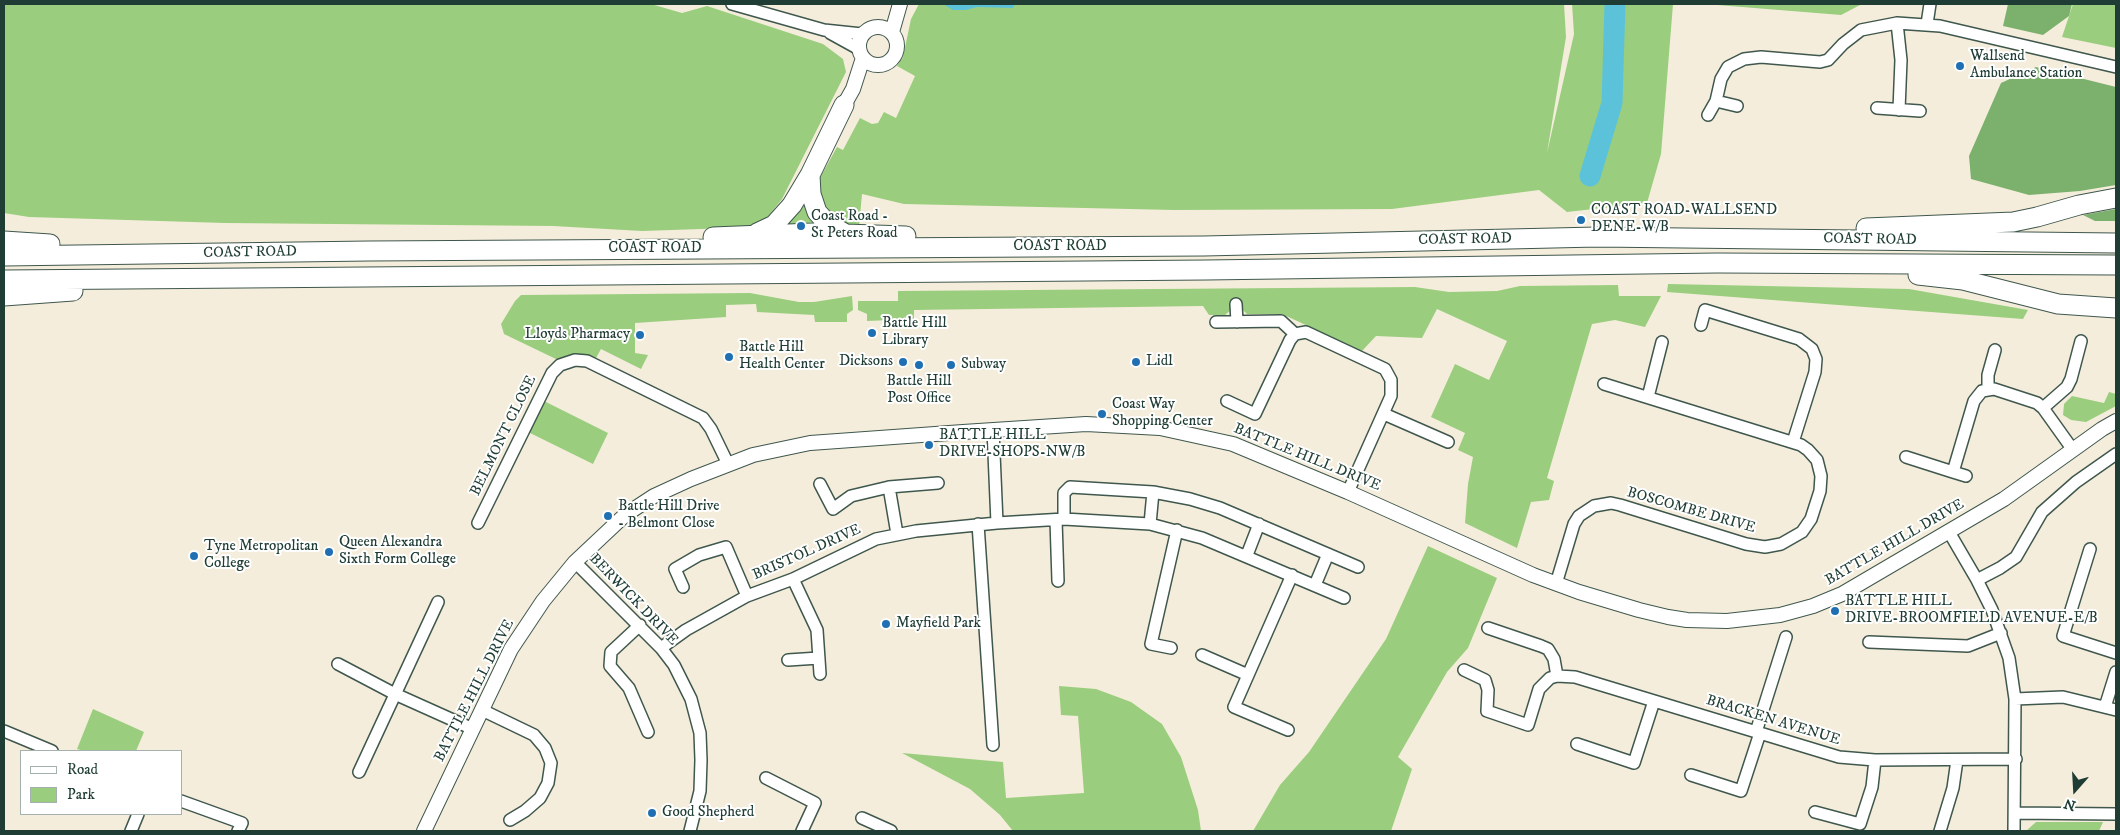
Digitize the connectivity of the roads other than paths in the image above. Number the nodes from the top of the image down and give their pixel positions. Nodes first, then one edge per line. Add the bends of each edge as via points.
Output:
1 (732, 4) edge
2 (894, 4) edge
3 (900, 4) edge
4 (1930, 4) edge
5 (1898, 23) junction
6 (1927, 24) junction
7 (878, 26) junction
8 (824, 30) junction
9 (892, 32) junction
10 (862, 34) junction
11 (865, 57) junction
12 (2116, 67) edge
13 (848, 97) joint
14 (1716, 101) junction
15 (1737, 106) dead end
16 (1877, 108) dead end
17 (1899, 110) junction
18 (1920, 111) dead end
19 (1708, 114) dead end
20 (810, 175) junction
21 (2116, 198) edge
22 (844, 233) junction
23 (753, 234) junction
24 (1597, 238) junction
25 (4, 241) edge
26 (2116, 243) edge
27 (1204, 246) junction
28 (369, 251) junction
29 (219, 253) junction
30 (4, 256) edge
31 (1717, 263) junction
32 (2116, 265) edge
33 (231, 278) junction
34 (4, 280) edge
35 (4, 296) edge
36 (1236, 304) dead end
37 (2116, 308) edge
38 (1216, 322) dead end
39 (1237, 322) junction
40 (1700, 325) dead end
41 (1296, 334) junction
42 (2082, 341) dead end
43 (1662, 342) dead end
44 (1995, 350) dead end
45 (1604, 384) dead end
46 (1988, 389) junction
47 (1648, 398) junction
48 (1227, 401) dead end
49 (2043, 408) junction
50 (1384, 414) junction
51 (2116, 421) edge
52 (993, 430) junction
53 (1448, 442) dead end
54 (1793, 442) junction
55 (2074, 450) junction
56 (2116, 454) edge
57 (1906, 457) dead end
58 (728, 464) junction
59 (1953, 472) junction
60 (1966, 476) dead end
61 (938, 483) dead end
62 (820, 484) dead end
63 (889, 487) junction
64 (1153, 492) junction
65 (1348, 492) junction
66 (1060, 520) junction
67 (997, 522) junction
68 (478, 523) dead end
69 (978, 524) junction
70 (1150, 524) junction
71 (1259, 524) junction
72 (1177, 530) junction
73 (1949, 532) junction
74 (897, 534) junction
75 (2090, 550) dead end
76 (1328, 554) junction
77 (1247, 555) junction
78 (575, 562) junction
79 (1358, 567) dead end
80 (1292, 575) junction
81 (793, 579) junction
82 (1977, 580) junction
83 (1058, 581) dead end
84 (1556, 584) junction
85 (1315, 585) junction
86 (682, 587) dead end
87 (747, 596) junction
88 (1344, 598) dead end
89 (438, 602) dead end
90 (640, 625) junction
91 (1488, 628) dead end
92 (2001, 633) junction
93 (1786, 637) dead end
94 (1869, 642) dead end
95 (661, 648) junction
96 (1171, 648) dead end
97 (2116, 653) edge
98 (1202, 655) dead end
99 (818, 658) junction
100 (788, 660) dead end
101 (338, 664) dead end
102 (1464, 670) dead end
103 (2116, 672) edge
104 (820, 674) dead end
105 (1248, 675) junction
106 (1557, 676) junction
107 (395, 694) junction
108 (2015, 699) junction
109 (1654, 701) junction
110 (2111, 709) edge
111 (482, 710) junction
112 (472, 729) junction
113 (1288, 730) dead end
114 (4, 731) edge
115 (648, 732) dead end
116 (1758, 733) junction
117 (1577, 744) dead end
118 (992, 745) dead end
119 (50, 750) edge
120 (2016, 759) junction
121 (1875, 760) junction
122 (1957, 760) junction
123 (359, 772) dead end
124 (1692, 775) dead end
125 (766, 778) dead end
126 (182, 800) edge
127 (1815, 812) dead end
128 (2015, 813) junction
129 (2116, 814) edge
130 (138, 815) edge
131 (862, 818) dead end
132 (510, 820) dead end
133 (131, 831) edge
134 (238, 831) edge
135 (424, 831) edge
136 (691, 831) edge
137 (802, 831) edge
138 (891, 831) edge
139 (1940, 831) edge
140 (2014, 831) edge

1 - 8 street
2 - 7 street
3 - 9 street
4 - 6 street
5 - 6 street
5 - 14 street via 1862,30 1828,60 1820,62 1744,58 1728,67 1721,79
5 - 17 street via 1901,60
6 - 12 street
7 - 9 street
7 - 10 street
8 - 10 street
8 - 11 street
9 - 11 street via 897,41 896,54 886,63
10 - 11 street
11 - 13 street
13 - 20 highway
14 - 15 street
14 - 19 street
16 - 17 street
17 - 18 street
20 - 22 highway via 811,194 818,212 828,224
20 - 23 highway via 780,220
21 - 24 highway via 1999,223
22 - 23 highway
22 - 27 highway
23 - 28 highway
24 - 26 highway, COAST ROAD
24 - 27 highway, COAST ROAD
25 - 29 highway
27 - 28 highway, COAST ROAD
28 - 29 highway, COAST ROAD
29 - 30 highway, COAST ROAD
31 - 32 highway, COAST ROAD
31 - 33 highway, COAST ROAD
31 - 37 highway via 1946,278 2049,302
33 - 34 highway, COAST ROAD
33 - 35 highway
36 - 39 street
38 - 39 street
39 - 41 street via 1281,321
40 - 54 street via 1705,310 1809,345 1815,354 1816,365
41 - 48 street via 1290,340 1255,414
41 - 50 street via 1306,332 1385,368 1392,380 1392,396
42 - 49 street via 2067,387
43 - 47 street
44 - 46 street
45 - 47 street, BOSCOMBE DRIVE
46 - 49 street via 2030,400
46 - 59 street via 1974,401
47 - 54 street, BOSCOMBE DRIVE
49 - 55 street
50 - 53 street
50 - 65 street
51 - 55 street, BATTLE HILL DRIVE
52 - 58 street, BATTLE HILL DRIVE via 810,443 753,455
52 - 65 street, BATTLE HILL DRIVE via 1086,424 1160,428 1233,444
52 - 67 street
54 - 84 street, BOSCOMBE DRIVE via 1813,454 1821,476 1820,491 1810,519 1796,537 1774,546 1756,546 1620,505 1602,504 1586,510 1574,524
55 - 73 street, BATTLE HILL DRIVE via 2004,499
56 - 82 street via 2076,482 2039,515 2016,557
57 - 59 street
58 - 68 street, BELMONT CLOSE via 703,418 587,361 575,360 560,365 552,373
58 - 78 street, BATTLE HILL DRIVE via 654,496 625,515
59 - 60 street
61 - 63 street
62 - 63 street via 833,509 851,496
63 - 74 street
64 - 66 street via 1070,487 1064,493
64 - 70 street
64 - 71 street via 1190,499
65 - 84 street, BATTLE HILL DRIVE
66 - 67 street, BRISTOL DRIVE
66 - 70 street, BRISTOL DRIVE
66 - 83 street
67 - 69 street, BRISTOL DRIVE
69 - 74 street, BRISTOL DRIVE
69 - 118 street
70 - 72 street, BRISTOL DRIVE
71 - 76 street
71 - 77 street
72 - 77 street, BRISTOL DRIVE
72 - 96 street via 1151,644
73 - 82 street
73 - 84 street, BATTLE HILL DRIVE via 1842,594 1766,618 1709,621 1668,617
74 - 81 street, BRISTOL DRIVE via 876,539
75 - 97 street via 2063,636
76 - 79 street
76 - 85 street
77 - 80 street, BRISTOL DRIVE
78 - 90 street, BERWICK DRIVE
78 - 111 street, BATTLE HILL DRIVE via 542,601 511,649
80 - 85 street, BRISTOL DRIVE
80 - 105 street
81 - 87 street, BRISTOL DRIVE
81 - 99 street via 817,630
82 - 92 street
85 - 88 street, BRISTOL DRIVE
86 - 87 street via 675,569 699,555 726,547
87 - 95 street, BRISTOL DRIVE
89 - 107 street
90 - 95 street, BERWICK DRIVE
90 - 115 street via 611,652 610,666 628,688
91 - 106 street via 1548,649 1554,659
92 - 94 street via 1968,646
92 - 108 street via 2009,658
93 - 116 street
95 - 136 street, BERWICK DRIVE via 674,665 691,699 700,732 700,791
98 - 105 street
99 - 100 street
99 - 104 street
101 - 107 street
102 - 106 street via 1485,680 1487,711 1528,725 1539,689
103 - 110 street
105 - 113 street via 1234,707
106 - 109 street, BRACKEN AVENUE via 1575,677
107 - 112 street
107 - 123 street
108 - 110 street via 2063,697
108 - 120 street
109 - 116 street, BRACKEN AVENUE
109 - 117 street via 1634,762
111 - 112 street, BATTLE HILL DRIVE
111 - 132 street via 534,735 545,748 551,763 548,783 540,798
112 - 135 street, BATTLE HILL DRIVE
114 - 119 street
116 - 121 street, BRACKEN AVENUE via 1839,758
116 - 124 street via 1741,791
120 - 122 street, BRACKEN AVENUE
120 - 128 street
121 - 122 street, BRACKEN AVENUE
121 - 127 street via 1872,787 1860,824
122 - 139 street via 1953,788
125 - 137 street via 815,803
126 - 134 street via 242,823
128 - 129 street
128 - 140 street
130 - 133 street
131 - 138 street

